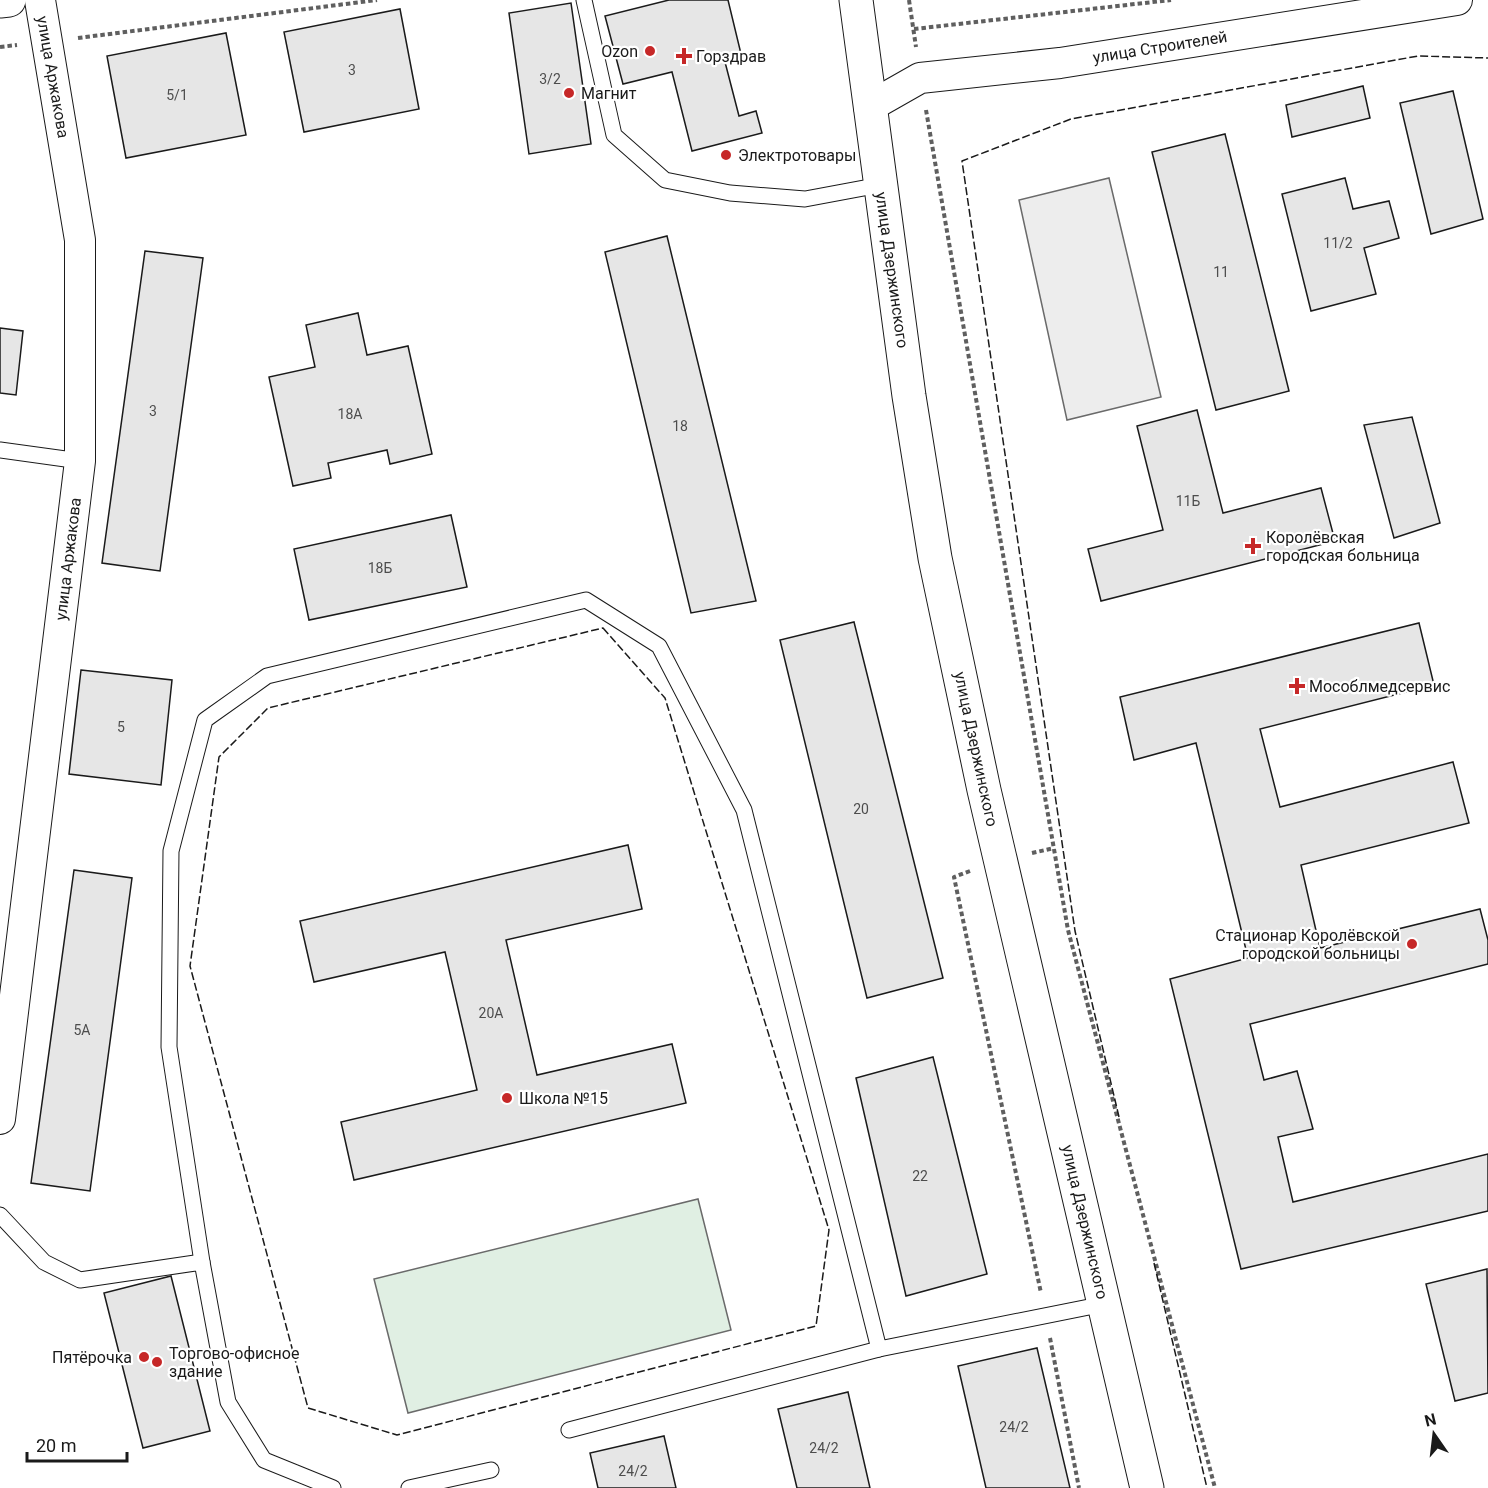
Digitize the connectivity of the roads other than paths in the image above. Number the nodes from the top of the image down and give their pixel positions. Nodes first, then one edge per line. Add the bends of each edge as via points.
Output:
1 (9, 0) edge
2 (40, 0) edge
3 (584, 0) edge
4 (856, 0) edge
5 (1457, 0) edge
6 (0, 1) edge
7 (869, 107) junction
8 (880, 185) junction
9 (0, 450) edge
10 (80, 461) junction
11 (0, 1119) edge
12 (0, 1215) edge
13 (202, 1262) junction
14 (1104, 1304) junction
15 (879, 1349) junction
16 (569, 1430) dead end
17 (490, 1470) dead end
18 (333, 1488) edge
19 (409, 1488) edge
20 (1147, 1488) edge

1 - 6 street
2 - 10 street, улица Аржакова via 80,240
3 - 8 lane via 614,135 665,180 730,193 805,199
4 - 7 street, улица Дзержинского
5 - 7 street, улица Строителей via 1060,63 920,78
7 - 8 street, улица Дзержинского
8 - 14 street, улица Дзержинского via 935,558 984,790
9 - 10 lane
10 - 11 street, улица Аржакова
12 - 13 lane via 44,1262 80,1280
13 - 15 lane via 169,1047 171,851 205,720 267,676 586,600 659,646 744,810
13 - 18 lane via 228,1402 264,1460
14 - 15 lane
14 - 20 street, улица Дзержинского
15 - 16 lane
17 - 19 lane

